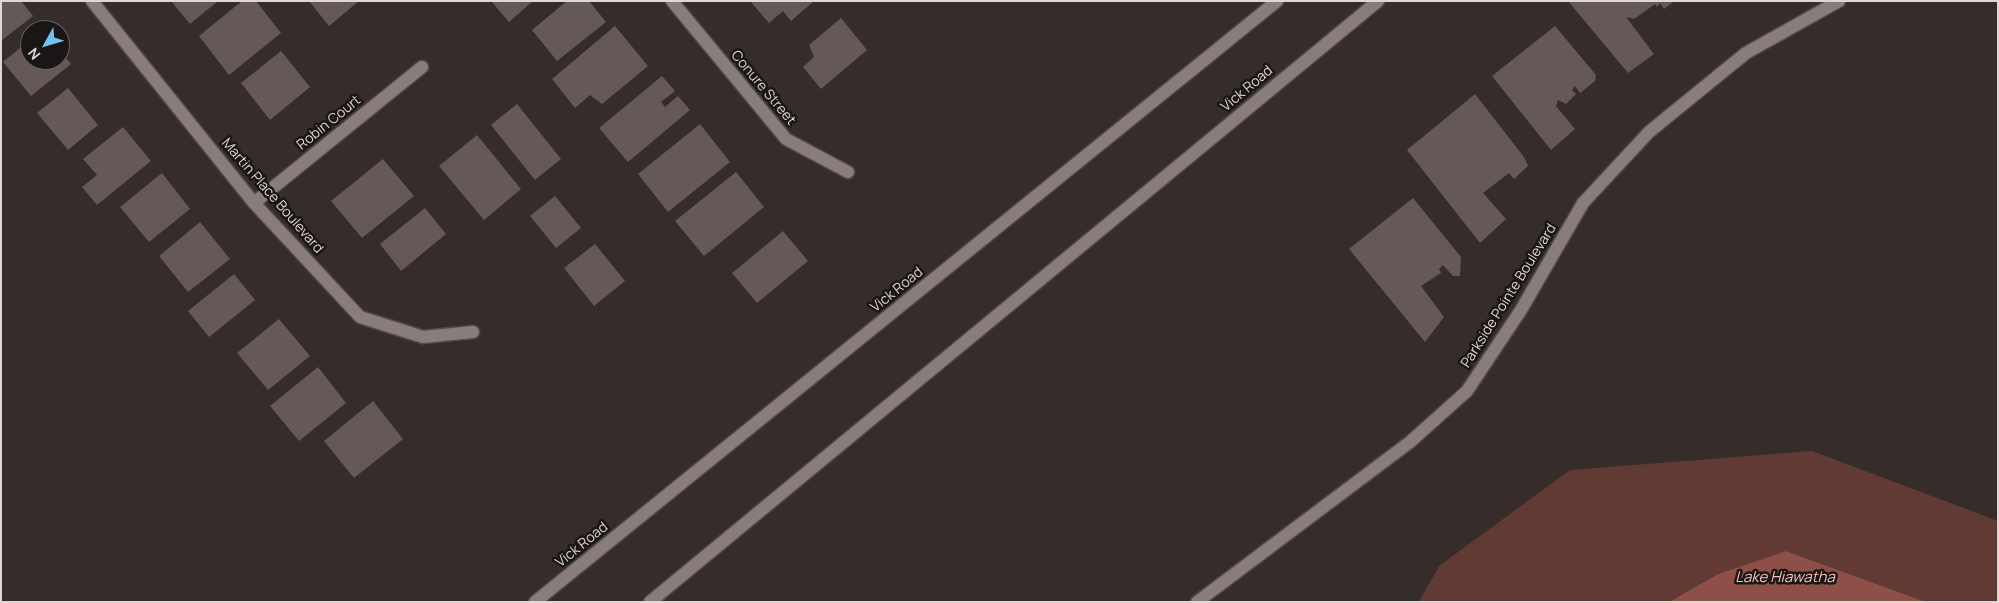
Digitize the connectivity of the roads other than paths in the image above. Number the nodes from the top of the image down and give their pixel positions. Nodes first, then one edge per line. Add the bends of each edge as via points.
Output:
1 (92, 1) edge
2 (672, 1) edge
3 (1277, 1) edge
4 (1378, 1) edge
5 (1839, 1) edge
6 (422, 67) dead end
7 (848, 172) dead end
8 (254, 203) junction
9 (473, 332) dead end
10 (535, 602) edge
11 (650, 602) edge
12 (1197, 602) edge

1 - 8 street, Martin Place Boulevard
2 - 7 street, Conure Street via 786,139
3 - 10 street, Vick Road
4 - 11 street, Vick Road
5 - 12 street, Parkside Pointe Boulevard via 1746,53 1649,132 1583,204 1521,310 1466,391 1410,442
6 - 8 street, Robin Court
8 - 9 street, Martin Place Boulevard via 360,317 423,337

